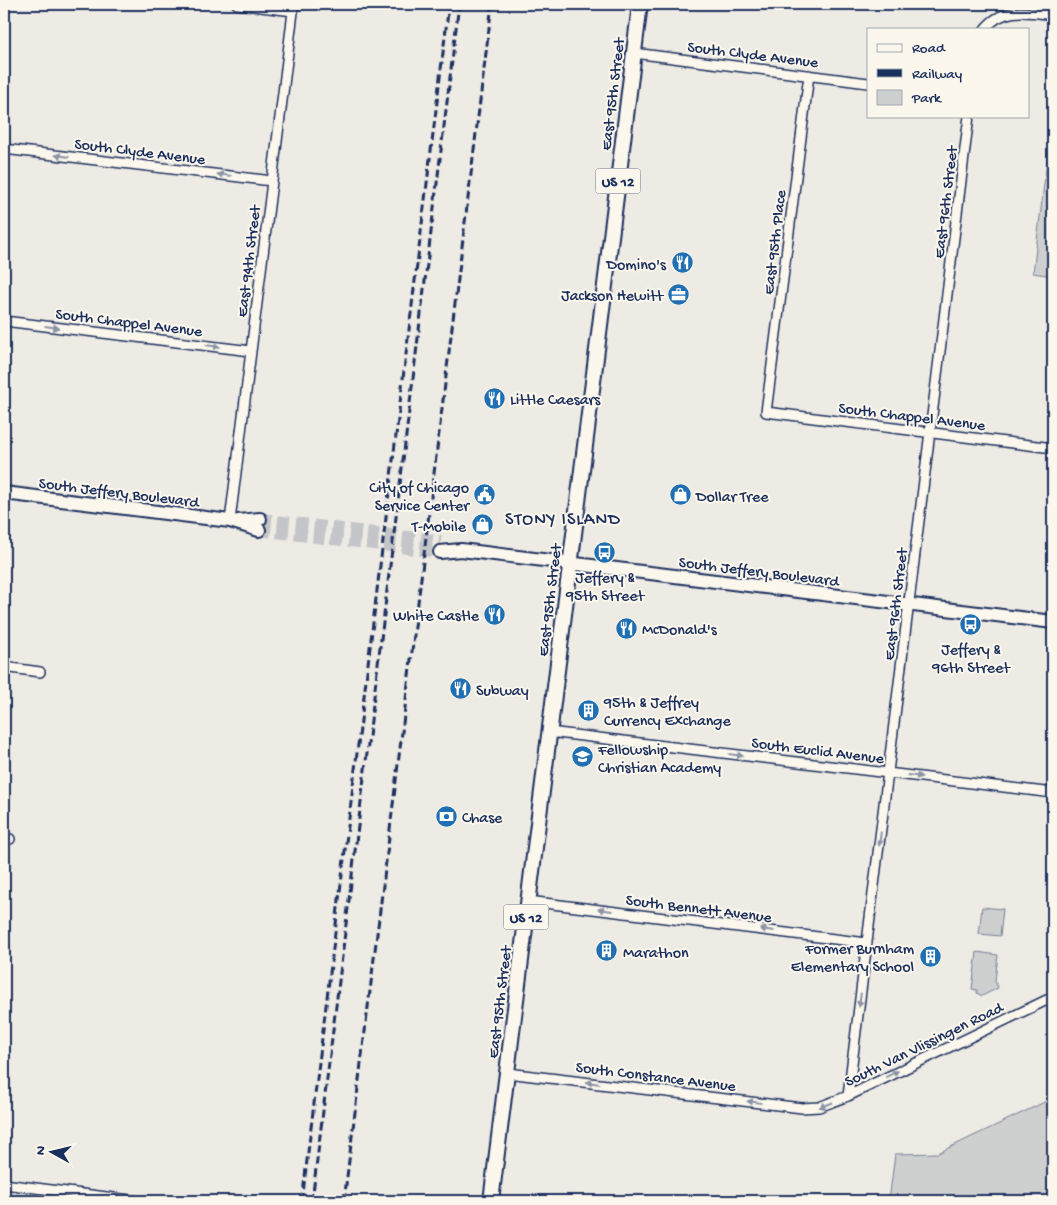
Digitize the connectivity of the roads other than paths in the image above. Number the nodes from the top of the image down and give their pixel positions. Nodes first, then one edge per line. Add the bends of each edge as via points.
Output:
1 (237, 4) edge
2 (640, 4) edge
3 (293, 7) edge
4 (1053, 15) edge
5 (986, 28) edge
6 (634, 53) junction
7 (809, 75) junction
8 (867, 83) edge
9 (970, 118) edge
10 (4, 148) edge
11 (272, 181) junction
12 (4, 321) edge
13 (251, 351) junction
14 (766, 412) joint
15 (930, 433) junction
16 (1053, 448) edge
17 (4, 493) edge
18 (230, 521) junction
19 (260, 524) tunnel mouth
20 (441, 546) tunnel mouth
21 (570, 563) junction
22 (909, 604) junction
23 (1053, 622) edge
24 (4, 667) edge
25 (40, 672) dead end
26 (549, 732) junction
27 (888, 773) junction
28 (1053, 793) edge
29 (528, 901) junction
30 (867, 943) junction
31 (1053, 997) edge
32 (507, 1073) junction
33 (848, 1096) junction
34 (802, 1108) joint
35 (4, 1184) edge
36 (138, 1201) edge
37 (490, 1201) edge

1 - 3 street
2 - 6 main road, East 95th Street / US 12
3 - 11 street, East 94th Street
4 - 5 street via 1011,12 999,16
6 - 7 street, South Clyde Avenue
6 - 21 main road, East 95th Street / US 12
7 - 8 street, South Clyde Avenue
7 - 14 street, East 95th Place
9 - 15 street, East 96th Street
11 -> 10 street, South Clyde Avenue
11 - 13 street, East 94th Street
12 -> 13 street, South Chappel Avenue
13 - 18 street, East 94th Street
14 - 15 street, South Chappel Avenue
15 - 16 street, South Chappel Avenue
15 - 22 street, East 96th Street
17 - 18 main road, South Jeffery Boulevard
18 - 19 main road, South Jeffery Boulevard
20 - 21 main road, South Jeffery Boulevard
21 - 22 main road, South Jeffery Boulevard
21 - 26 main road, East 95th Street / US 12
22 - 23 main road, South Jeffery Boulevard
22 - 27 street, East 96th Street
24 - 25 street
26 -> 27 street, South Euclid Avenue
26 - 29 main road, East 95th Street / US 12
27 -> 28 street, South Euclid Avenue
27 -> 30 street, East 96th Street
30 -> 29 street, South Bennett Avenue
29 - 32 main road, East 95th Street / US 12
30 -> 33 street, East 96th Street
33 -> 31 street, South Van Vlissingen Road
34 -> 32 street, South Constance Avenue
32 - 37 main road, East 95th Street / US 12
33 -> 34 street, South Van Vlissingen Road via 819,1108
35 - 36 street

